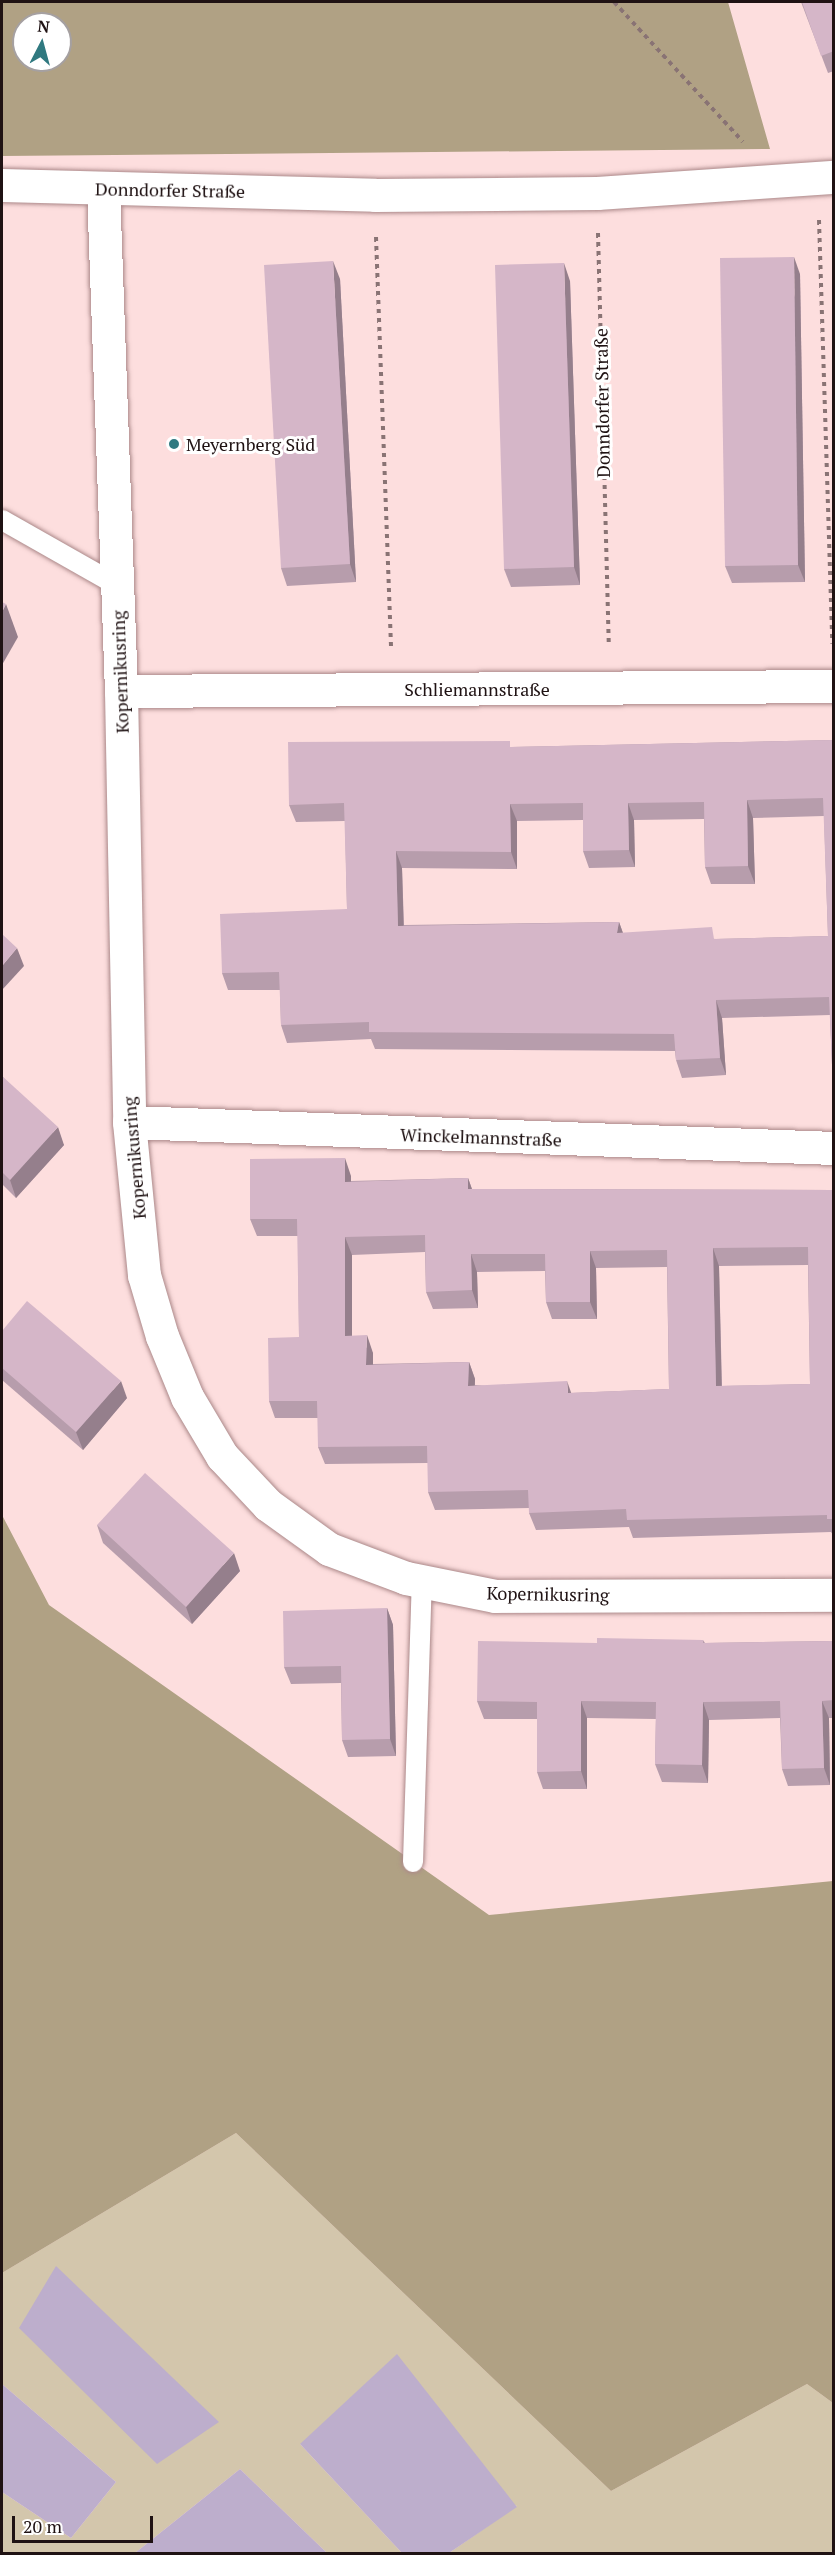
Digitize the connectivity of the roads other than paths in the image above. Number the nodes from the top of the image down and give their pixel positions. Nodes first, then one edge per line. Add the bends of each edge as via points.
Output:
1 (826, 178) edge
2 (2, 185) edge
3 (104, 189) junction
4 (2, 520) edge
5 (117, 585) junction
6 (834, 687) edge
7 (121, 691) junction
8 (129, 1122) junction
9 (834, 1148) edge
10 (422, 1581) junction
11 (834, 1595) edge
12 (413, 1862) dead end

1 - 3 street, Donndorfer Straße via 597,193 375,195
2 - 3 street, Donndorfer Straße
3 - 5 street, Kopernikusring
4 - 5 lane
5 - 7 street, Kopernikusring
6 - 7 street, Schliemannstraße
7 - 8 street, Kopernikusring
8 - 9 street, Winckelmannstraße
8 - 10 street, Kopernikusring via 144,1275 162,1336 187,1397 222,1456 268,1505 329,1549
10 - 11 street, Kopernikusring via 495,1596
10 - 12 lane

